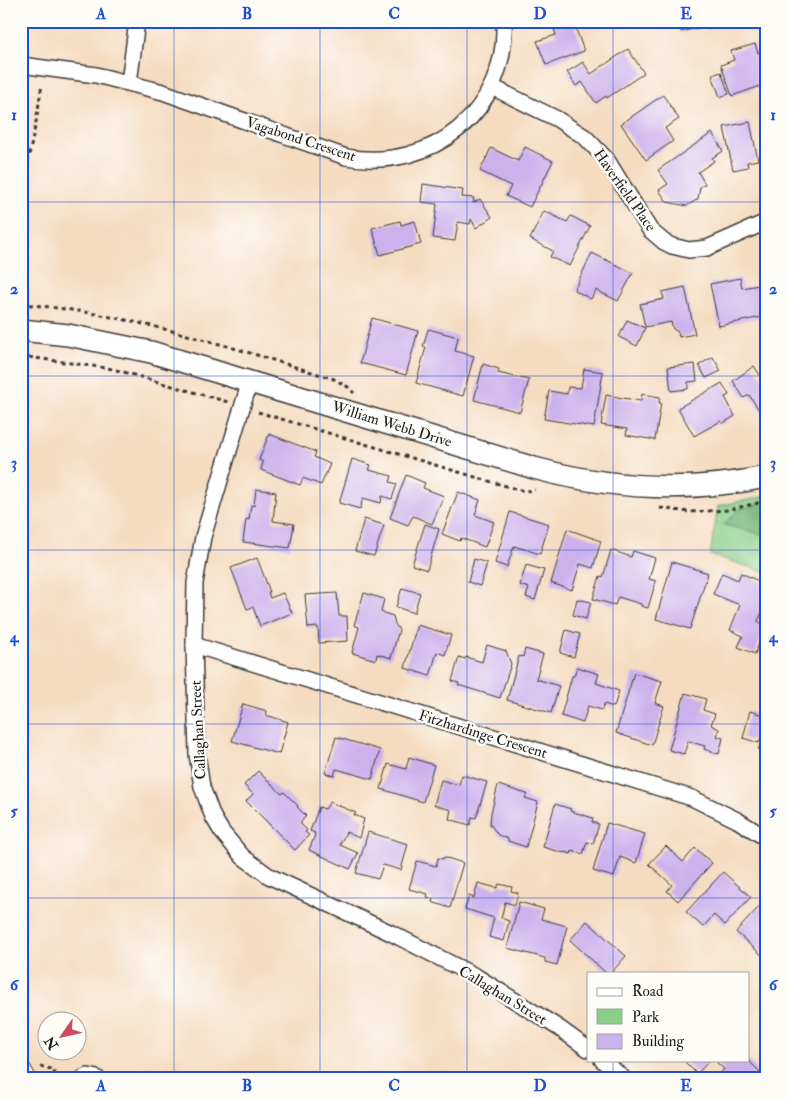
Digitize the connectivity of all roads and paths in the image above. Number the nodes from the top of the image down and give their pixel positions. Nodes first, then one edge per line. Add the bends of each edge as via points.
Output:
1 (137, 21) edge
2 (504, 21) edge
3 (21, 65) edge
4 (43, 78) dead end
5 (129, 83) junction
6 (492, 87) junction
7 (21, 194) edge
8 (766, 222) edge
9 (21, 304) edge
10 (21, 330) edge
11 (21, 356) edge
12 (250, 381) junction
13 (356, 396) dead end
14 (243, 407) junction
15 (766, 477) edge
16 (543, 490) dead end
17 (766, 501) edge
18 (656, 507) dead end
19 (194, 645) junction
20 (766, 838) edge
21 (587, 1049) edge
22 (604, 1062) edge
23 (21, 1069) edge
24 (26, 1078) edge
25 (83, 1078) edge
26 (97, 1078) edge
27 (623, 1078) edge

1 - 5 street
2 - 6 street, Vagabond Crescent via 504,45
3 - 5 street, Vagabond Crescent
4 - 7 path
5 - 6 street, Vagabond Crescent via 196,103 331,152 377,160 416,153 438,144 474,114
6 - 8 street, Haverfield Place via 585,136 607,160 650,230 672,246 689,250 707,248
9 - 13 path via 106,315 188,334 334,379
10 - 12 main road, William Webb Drive via 110,342
11 - 14 path via 113,370
12 - 14 street, Callaghan Street
12 - 15 main road, William Webb Drive via 534,468 594,482 654,488 716,485
14 - 16 path via 524,491
14 - 19 street, Callaghan Street via 203,538 196,583
17 - 18 path via 728,510 689,512
19 - 20 street, Fitzhardinge Crescent via 692,798
19 - 21 street, Callaghan Street via 197,754 202,787 213,818 243,857 283,884 391,933 477,977
22 - 27 street
23 - 24 street
25 - 26 street

